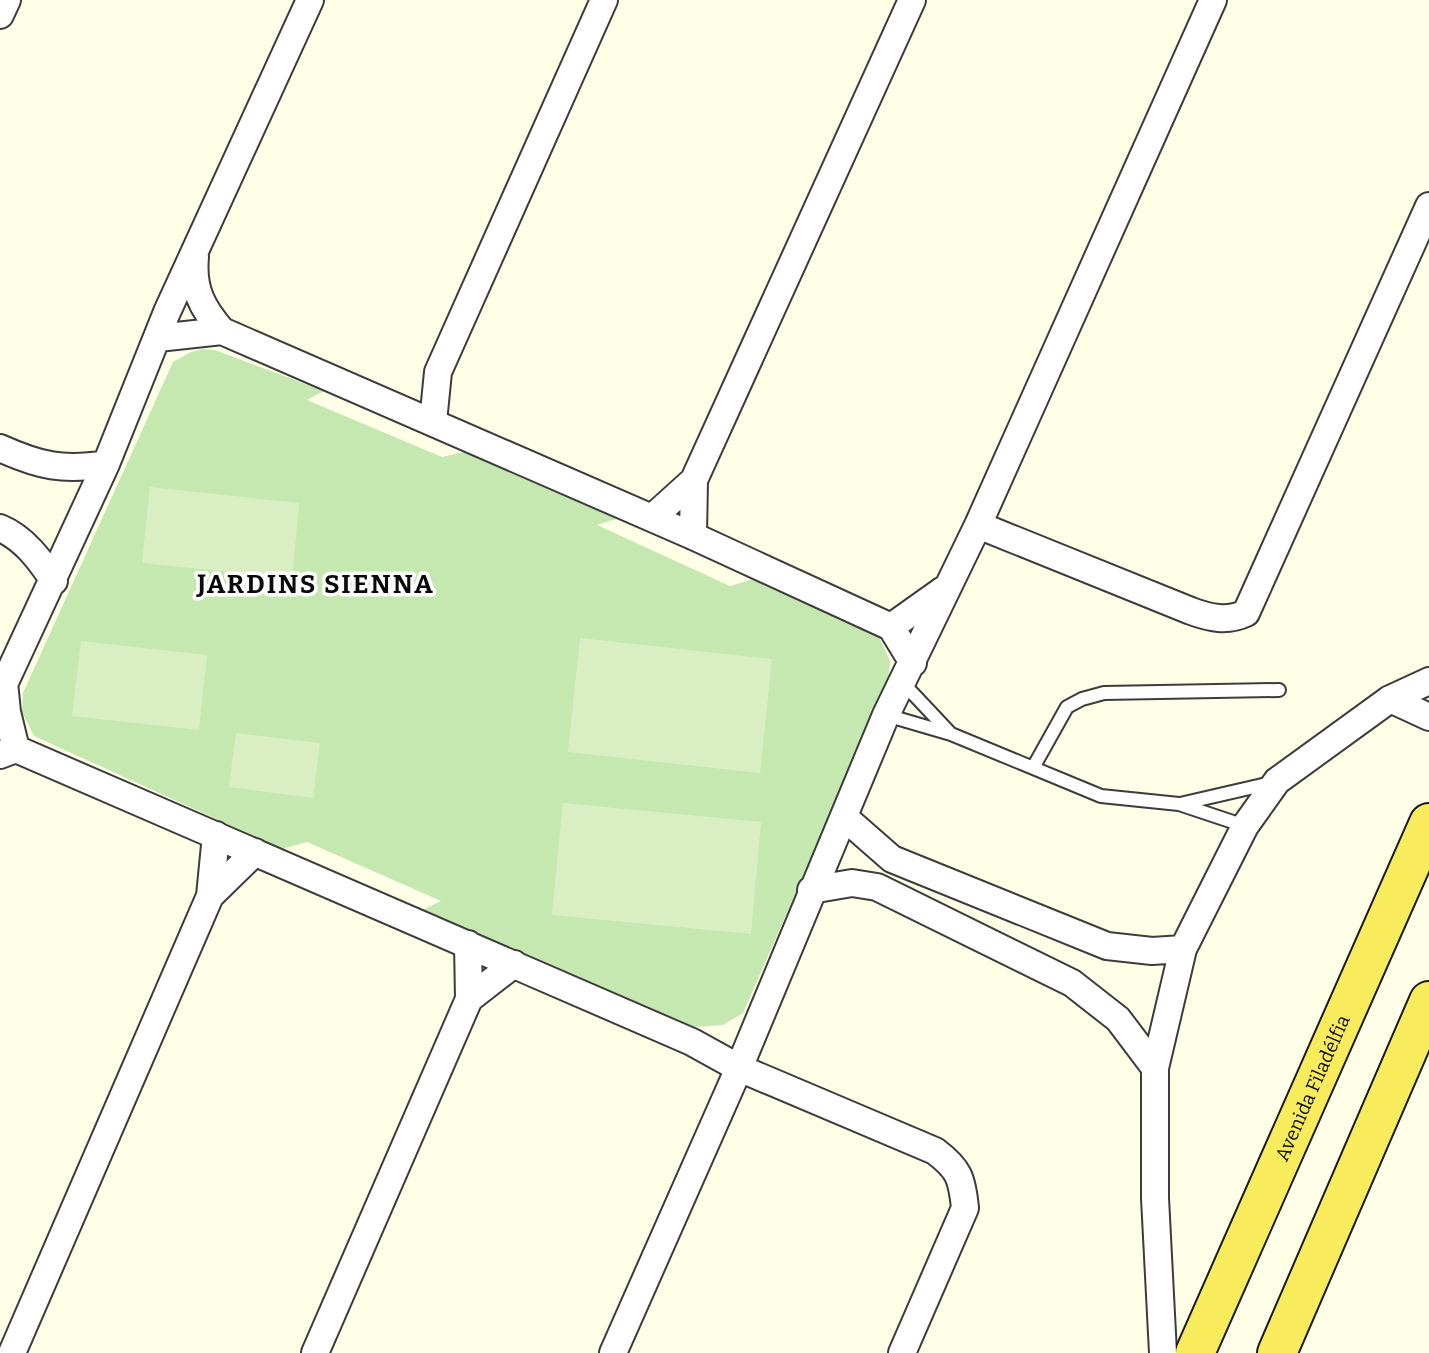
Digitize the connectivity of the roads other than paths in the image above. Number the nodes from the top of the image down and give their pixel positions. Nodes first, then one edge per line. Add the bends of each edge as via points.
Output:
1 (6, 0) edge
2 (310, 0) edge
3 (604, 0) edge
4 (912, 0) edge
5 (1213, 0) edge
6 (0, 15) edge
7 (1429, 206) edge
8 (196, 250) junction
9 (222, 331) junction
10 (158, 338) junction
11 (438, 372) junction
12 (399, 407) junction
13 (433, 422) junction
14 (0, 448) edge
15 (106, 464) junction
16 (694, 480) junction
17 (652, 518) junction
18 (978, 525) junction
19 (0, 528) edge
20 (693, 536) junction
21 (54, 581) junction
22 (945, 589) junction
23 (891, 626) junction
24 (908, 673) junction
25 (1429, 681) edge
26 (2, 688) edge
27 (1279, 690) dead end
28 (1390, 699) junction
29 (886, 715) junction
30 (1429, 717) edge
31 (951, 734) junction
32 (8, 752) edge
33 (1034, 766) junction
34 (1277, 781) junction
35 (1179, 804) junction
36 (844, 817) junction
37 (1429, 823) edge
38 (1245, 826) junction
39 (216, 835) junction
40 (255, 852) junction
41 (891, 859) junction
42 (877, 887) junction
43 (811, 890) junction
44 (210, 896) junction
45 (1002, 904) junction
46 (986, 941) junction
47 (468, 944) junction
48 (1183, 950) junction
49 (514, 964) junction
50 (469, 999) junction
51 (1429, 1001) edge
52 (753, 1032) junction
53 (691, 1042) junction
54 (739, 1068) junction
55 (1155, 1068) junction
56 (12, 1353) edge
57 (315, 1353) edge
58 (613, 1353) edge
59 (902, 1353) edge
60 (1163, 1353) edge
61 (1195, 1353) edge
62 (1277, 1353) edge

1 - 6 street
2 - 8 street
3 - 11 street
4 - 16 street
5 - 18 street
7 - 18 street via 1246,613 1223,618 1191,611
8 - 9 street via 195,287 206,313
8 - 10 street
9 - 10 street
9 - 12 street
10 - 15 street
11 - 12 street
11 - 13 street
12 - 13 street
13 - 17 street
14 - 15 street via 57,468
15 - 21 street
16 - 17 street
16 - 20 street
17 - 20 street
18 - 22 street
19 - 21 street via 40,559
20 - 23 street
21 - 26 street
22 - 23 street
22 - 24 street
23 - 24 street
24 - 29 street
24 - 31 lane
25 - 28 street
26 - 32 street
27 - 33 lane via 1104,693 1082,699 1067,707
28 - 30 street
28 - 34 street
29 - 31 lane
29 - 36 street
31 - 33 lane
32 - 39 street
33 - 35 lane via 1101,796
34 - 35 lane
34 - 38 street
35 - 38 lane
36 - 41 street
36 - 43 street
37 - 61 main road, Avenida Filadélfia
38 - 48 street
39 - 40 street
39 - 44 street
40 - 44 street
40 - 47 street
41 - 42 street
41 - 45 street
42 - 43 street via 852,883
42 - 46 street
43 - 52 street
44 - 56 street
45 - 46 street
45 - 48 street via 1107,946
46 - 55 street via 1072,983 1099,1002
47 - 49 street
47 - 50 street
48 - 55 street
49 - 50 street
49 - 53 street
50 - 57 street
51 - 62 main road
52 - 53 street
52 - 54 street
53 - 54 street
54 - 58 street
54 - 59 street via 935,1151 954,1165 963,1185 965,1208
55 - 60 street via 1154,1198

